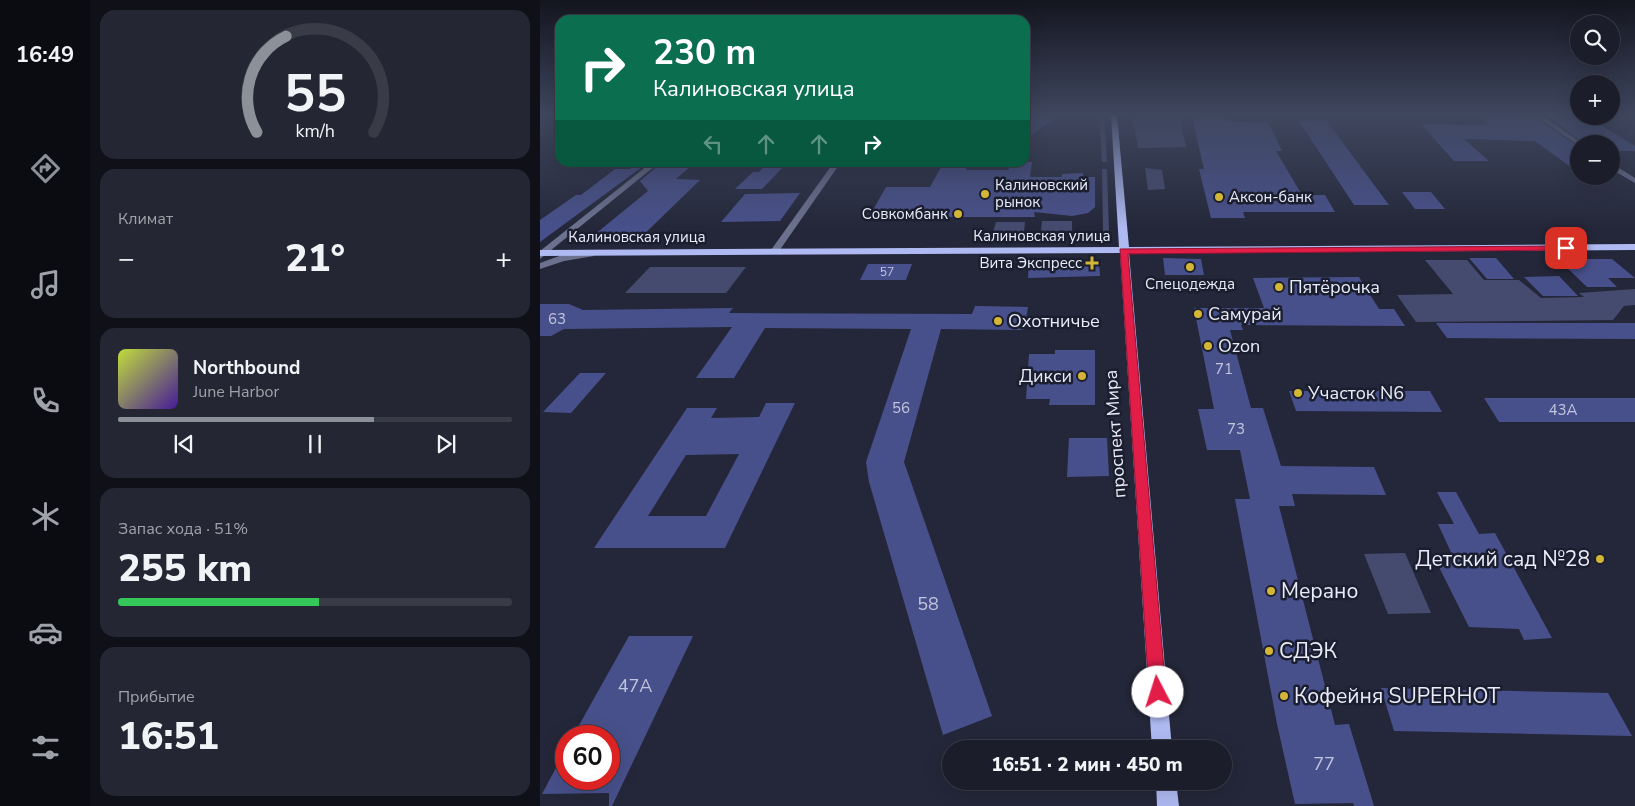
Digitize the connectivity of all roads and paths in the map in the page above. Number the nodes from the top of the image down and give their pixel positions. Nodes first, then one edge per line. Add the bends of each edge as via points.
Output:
1 (1116, 153) edge
2 (651, 167) edge
3 (834, 167) edge
4 (1620, 171) edge
5 (1635, 181) edge
6 (1635, 247) edge
7 (1123, 251) junction
8 (606, 252) junction
9 (774, 252) junction
10 (541, 254) edge
11 (540, 266) edge
12 (1161, 740) edge
13 (1167, 790) edge
14 (1168, 806) edge

1 - 7 main road, проспект Мира
2 - 10 street
3 - 9 street
4 - 5 street
6 - 7 main road, Калиновская улица
7 - 9 main road, Калиновская улица
7 - 12 main road, проспект Мира
8 - 9 main road, Калиновская улица
8 - 10 main road, Калиновская улица
8 - 11 street via 562,258
13 - 14 main road

